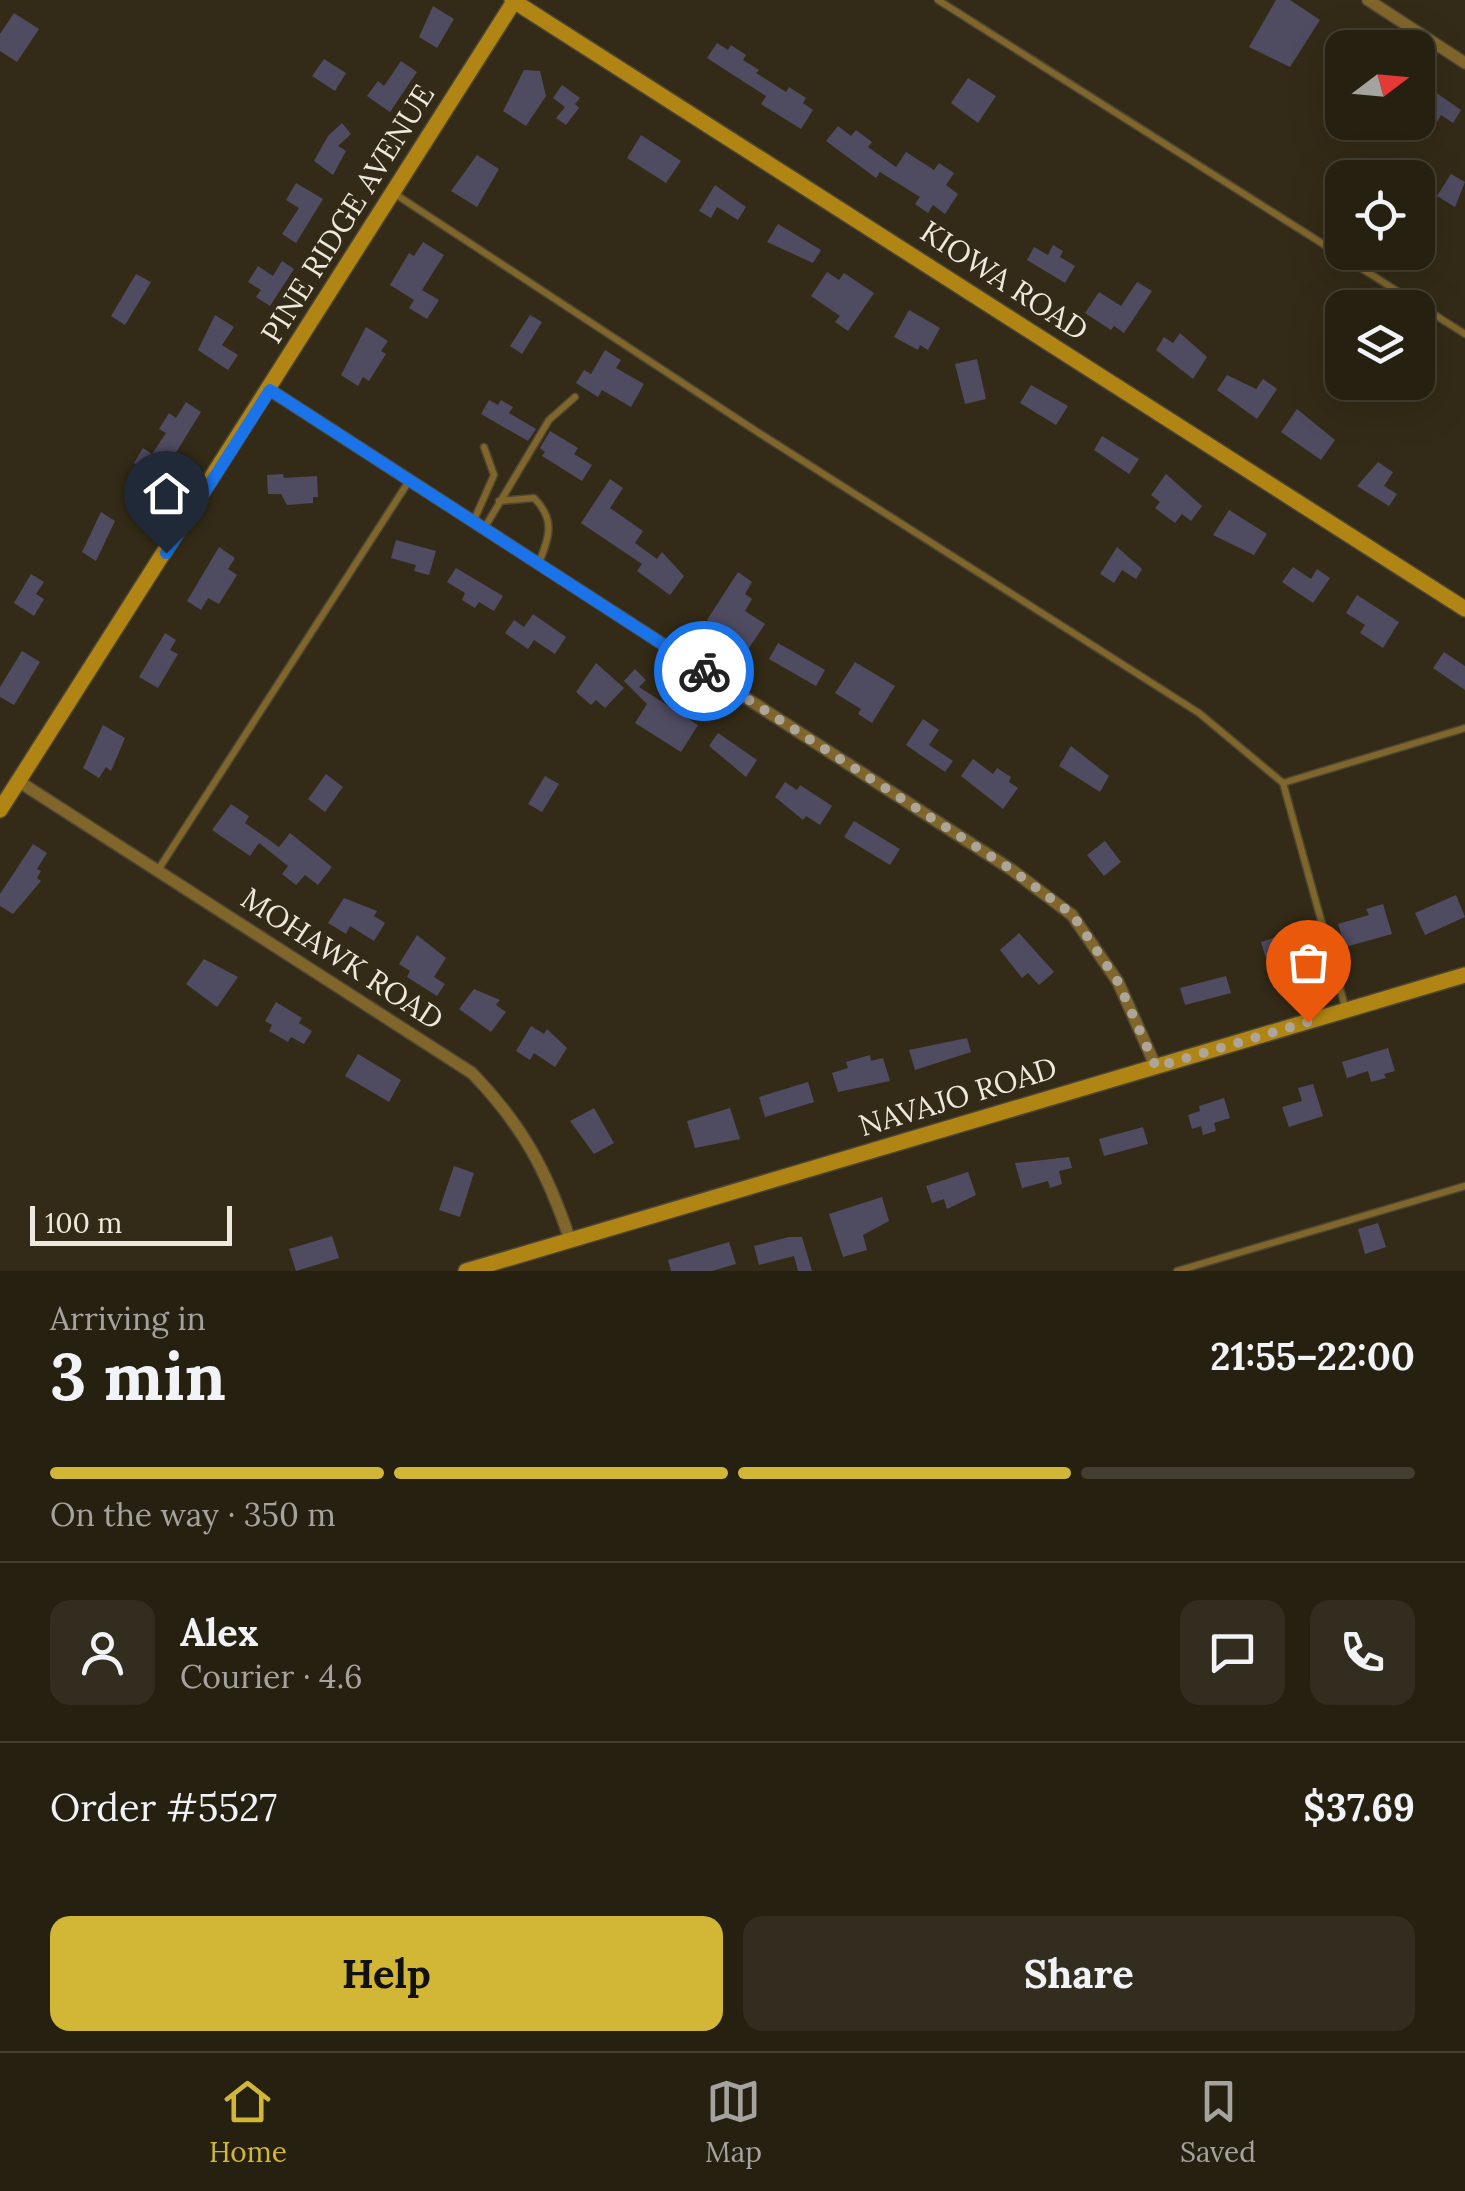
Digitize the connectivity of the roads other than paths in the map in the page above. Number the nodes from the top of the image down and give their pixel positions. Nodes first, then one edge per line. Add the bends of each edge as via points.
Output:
1 (514, 0) edge
2 (938, 0) edge
3 (1368, 0) edge
4 (1465, 63) edge
5 (394, 193) junction
6 (1465, 334) edge
7 (270, 390) junction
8 (575, 397) dead end
9 (484, 447) dead end
10 (410, 480) junction
11 (498, 502) junction
12 (479, 525) junction
13 (538, 564) junction
14 (1465, 609) edge
15 (1465, 728) edge
16 (18, 781) junction
17 (1283, 783) junction
18 (0, 810) edge
19 (158, 871) junction
20 (1465, 975) edge
21 (1346, 1010) junction
22 (1156, 1067) junction
23 (1465, 1186) edge
24 (570, 1240) junction
25 (466, 1271) edge
26 (1177, 1271) edge

1 - 5 street, PINE RIDGE AVENUE
1 - 14 street, KIOWA ROAD
2 - 6 lane
3 - 4 street
5 - 7 street, PINE RIDGE AVENUE
5 - 17 lane via 1200,713
7 - 10 street
7 - 16 street, PINE RIDGE AVENUE
8 - 11 lane via 549,420
9 - 12 lane via 494,474
10 - 12 street
10 - 19 lane
11 - 12 lane
11 - 13 lane via 534,498 545,509 551,531
12 - 13 street
13 - 22 street via 1072,914 1118,982
15 - 17 lane
16 - 18 street, PINE RIDGE AVENUE
16 - 19 street, MOHAWK ROAD
17 - 21 lane
19 - 24 street, MOHAWK ROAD via 472,1073 513,1116 550,1182
20 - 21 street, NAVAJO ROAD
21 - 22 street, NAVAJO ROAD
22 - 24 street, NAVAJO ROAD
23 - 26 lane
24 - 25 street, NAVAJO ROAD

